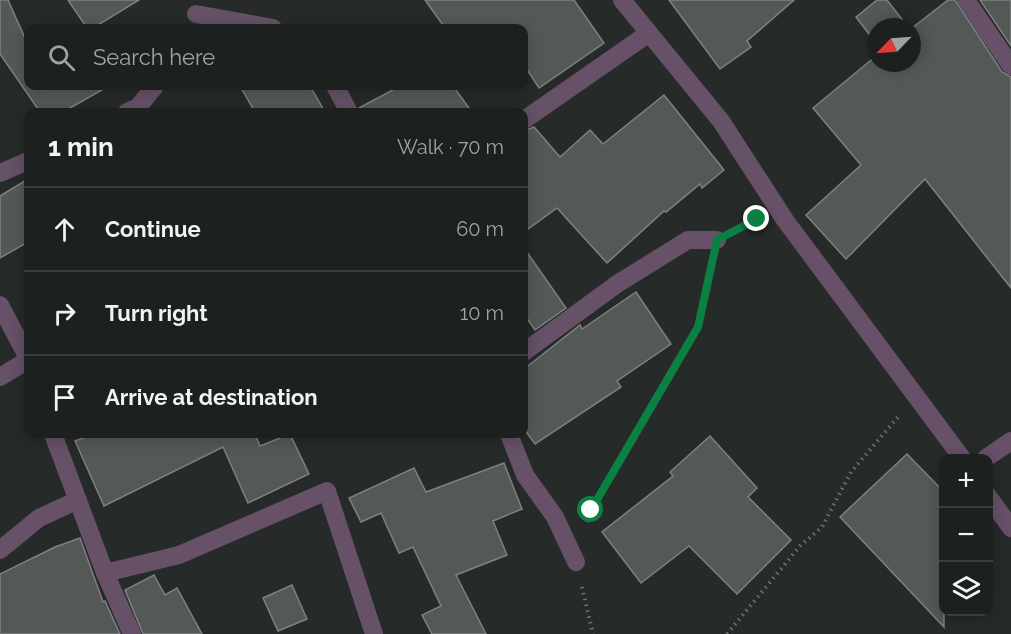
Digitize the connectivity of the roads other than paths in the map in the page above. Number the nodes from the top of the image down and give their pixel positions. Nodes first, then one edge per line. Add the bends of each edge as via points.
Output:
1 (622, 0) edge
2 (966, 0) edge
3 (196, 14) edge
4 (259, 24) edge
5 (649, 33) junction
6 (1011, 66) edge
7 (152, 90) edge
8 (337, 90) edge
9 (136, 108) edge
10 (347, 108) edge
11 (528, 117) edge
12 (24, 163) edge
13 (0, 173) edge
14 (717, 240) road end
15 (0, 305) edge
16 (528, 349) edge
17 (24, 351) edge
18 (24, 361) edge
19 (0, 376) edge
20 (55, 438) edge
21 (511, 438) edge
22 (1011, 441) edge
23 (958, 454) edge
24 (993, 454) edge
25 (78, 500) junction
26 (993, 503) edge
27 (1011, 528) edge
28 (0, 550) edge
29 (576, 562) road end
30 (105, 573) junction
31 (132, 634) edge
32 (374, 634) edge

1 - 5 street
2 - 6 street
3 - 4 street
5 - 11 street
5 - 23 street via 721,121 864,330
7 - 9 street
8 - 10 street
12 - 13 street
14 - 16 street via 688,240 617,284
15 - 17 street
18 - 19 street
20 - 25 street
21 - 29 street via 525,475 555,517
22 - 24 street
25 - 28 street via 39,518
25 - 30 street
26 - 27 street
30 - 31 street
30 - 32 street via 179,555 327,491

